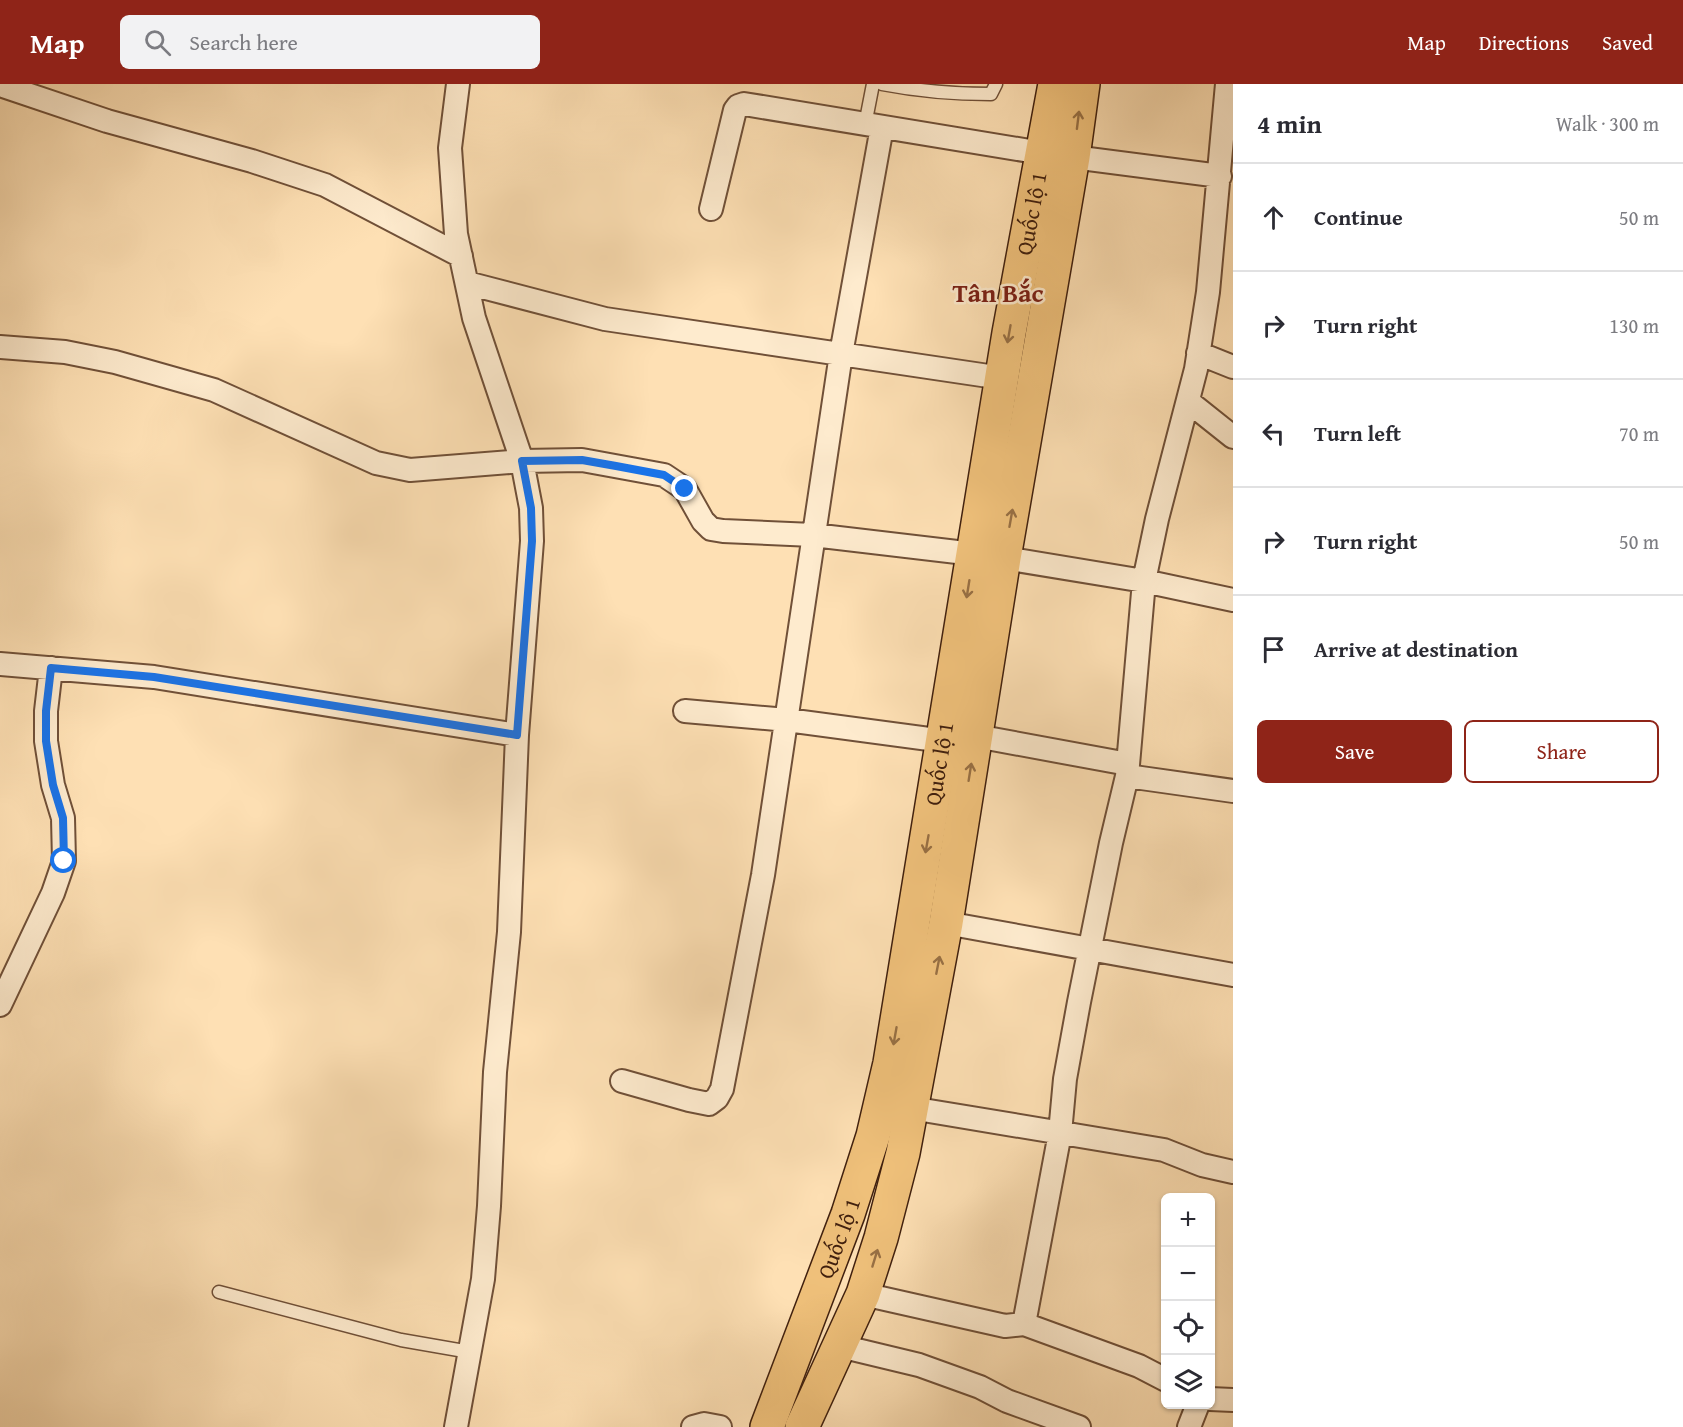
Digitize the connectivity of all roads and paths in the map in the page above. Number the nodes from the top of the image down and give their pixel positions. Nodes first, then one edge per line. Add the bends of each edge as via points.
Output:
1 (458, 84) edge
2 (873, 84) edge
3 (882, 84) edge
4 (996, 84) edge
5 (1055, 84) edge
6 (1083, 84) edge
7 (1227, 84) edge
8 (0, 85) edge
9 (873, 126) junction
10 (1058, 155) junction
11 (1223, 186) edge
12 (711, 209) dead end
13 (461, 256) junction
14 (467, 283) junction
15 (0, 347) edge
16 (1198, 353) junction
17 (841, 354) junction
18 (1233, 367) edge
19 (1002, 378) junction
20 (1188, 402) junction
21 (1233, 437) edge
22 (522, 461) junction
23 (813, 535) junction
24 (989, 556) junction
25 (1144, 581) junction
26 (1233, 600) edge
27 (0, 664) edge
28 (51, 668) junction
29 (685, 711) dead end
30 (787, 720) junction
31 (517, 735) junction
32 (976, 736) junction
33 (944, 741) junction
34 (1128, 770) junction
35 (1233, 791) edge
36 (946, 923) junction
37 (1091, 949) junction
38 (1233, 975) edge
39 (0, 1005) edge
40 (622, 1081) dead end
41 (911, 1108) junction
42 (1060, 1133) junction
43 (1233, 1172) edge
44 (219, 1292) dead end
45 (863, 1294) junction
46 (1024, 1324) junction
47 (840, 1346) junction
48 (470, 1352) junction
49 (1161, 1377) edge
50 (1215, 1399) edge
51 (1233, 1400) edge
52 (1196, 1409) edge
53 (456, 1427) edge
54 (693, 1427) edge
55 (720, 1427) edge
56 (767, 1427) edge
57 (802, 1427) edge
58 (1079, 1427) edge
59 (1189, 1427) edge

1 - 13 street via 450,148
2 - 9 lane
3 - 4 lane via 969,94 991,94
5 - 10 highway, Quốc lộ 1
10 -> 6 highway, Quốc lộ 1
7 - 11 street
8 - 13 street via 325,185
9 - 10 street
9 - 12 street via 738,106
9 - 17 street
10 - 11 street
10 -> 19 highway, Quốc lộ 1
24 -> 10 highway, Quốc lộ 1
11 - 16 street
13 - 14 street
14 - 17 street via 605,319
14 - 22 street via 474,318
15 - 22 street via 65,352 115,362 214,390 376,463 410,470
16 - 18 street
16 - 20 street
17 - 19 street
17 - 23 street
19 - 24 highway, Quốc lộ 1
20 - 21 street
20 - 25 street
22 - 23 street via 582,460 664,475 685,489 711,529
22 - 31 street via 531,508 532,541
23 - 24 street
23 - 30 street
24 - 25 street
24 - 32 highway, Quốc lộ 1
24 -> 33 highway, Quốc lộ 1
25 - 26 street
25 - 34 street
27 - 28 street
28 - 31 street via 154,677
28 - 39 street via 46,741 63,818 64,861
29 - 30 street
30 - 33 street
30 - 40 street via 723,1089 710,1104
31 - 48 street via 509,932 495,1072 489,1206 483,1279
32 - 34 street
36 -> 32 highway, Quốc lộ 1
33 -> 56 highway, Quốc lộ 1 via 890,1063 873,1136 848,1214
34 - 35 street
34 - 37 street
36 - 37 street
41 -> 36 highway, Quốc lộ 1
37 - 38 street
37 - 42 street via 1065,1079
41 - 42 street
45 -> 41 highway, Quốc lộ 1 via 900,1164
42 - 43 street via 1164,1150
42 - 46 street
44 - 48 lane via 401,1340
45 - 46 street via 1005,1326
45 - 47 highway, Quốc lộ 1
46 - 49 street
47 - 57 highway, Quốc lộ 1
47 - 58 street via 919,1365
48 - 53 street
50 - 51 street
52 - 59 street
54 - 55 street

